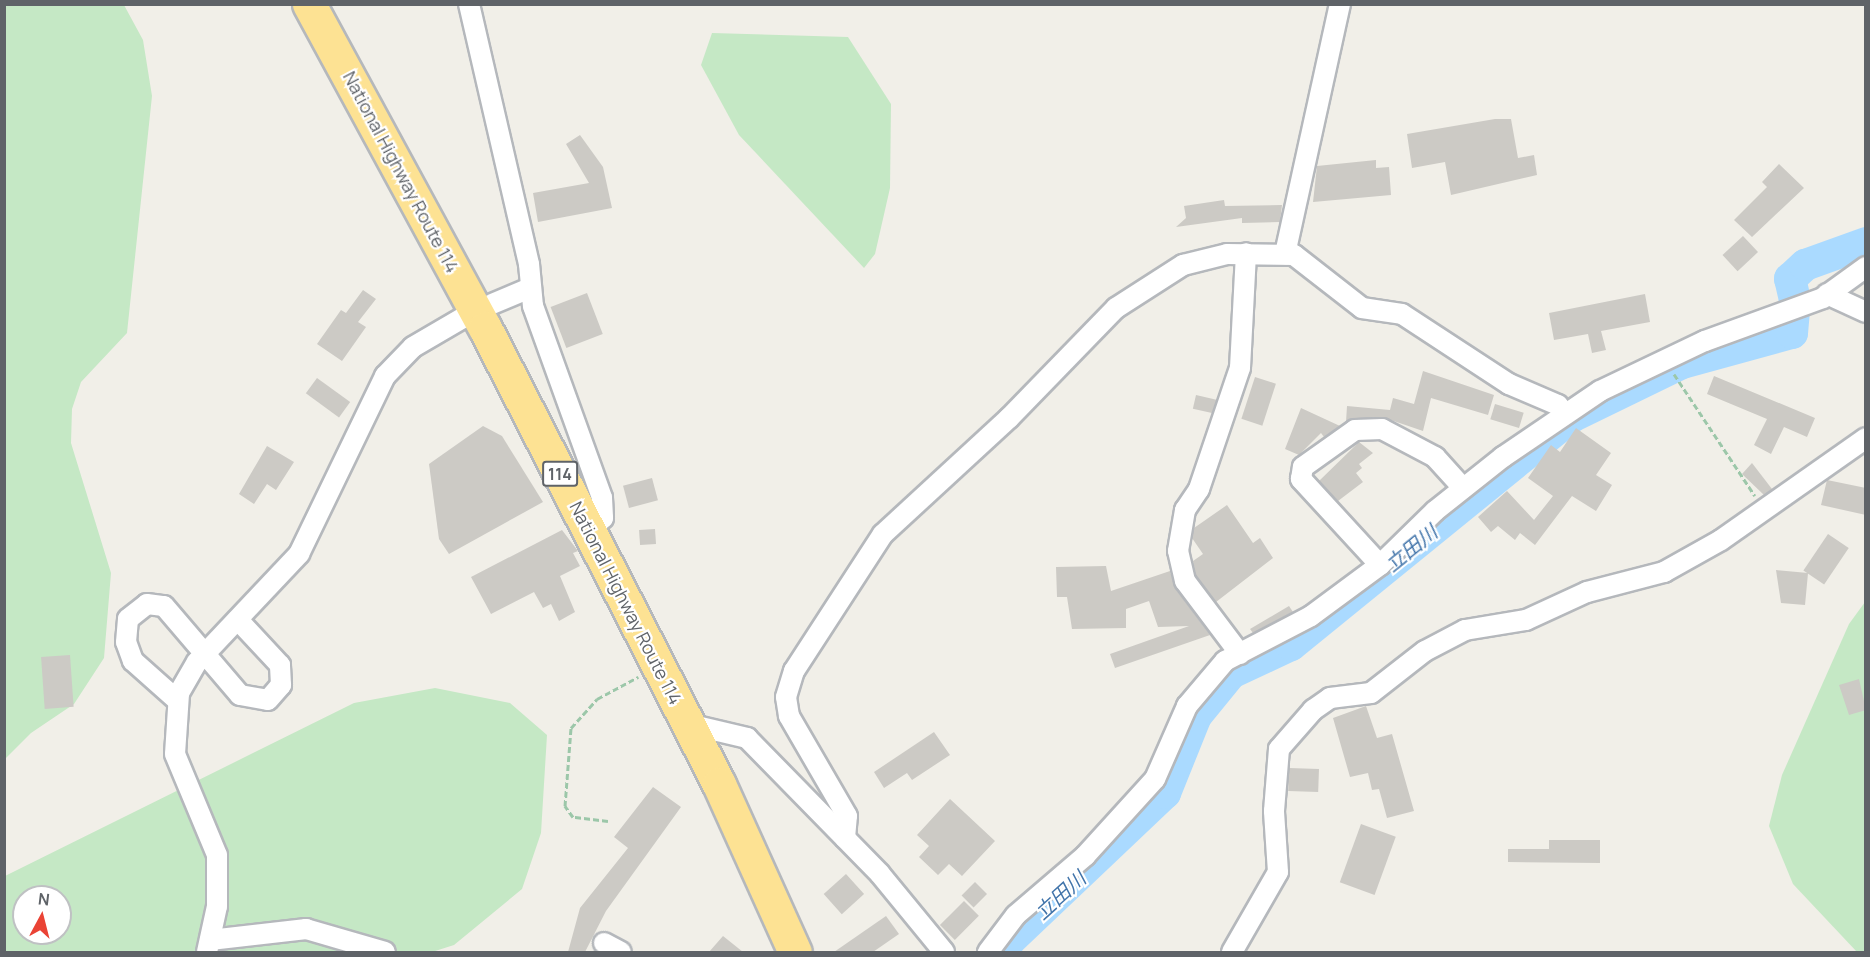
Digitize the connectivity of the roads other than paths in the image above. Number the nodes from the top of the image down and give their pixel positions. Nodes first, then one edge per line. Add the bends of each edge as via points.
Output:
1 (309, 4) edge
2 (469, 4) edge
3 (1340, 4) edge
4 (1246, 253) junction
5 (1285, 254) junction
6 (1866, 267) edge
7 (530, 288) junction
8 (1827, 294) junction
9 (492, 304) dead end
10 (1866, 312) edge
11 (461, 319) dead end
12 (1564, 414) junction
13 (1866, 438) edge
14 (1463, 488) junction
15 (589, 530) junction
16 (1380, 565) junction
17 (238, 620) junction
18 (207, 652) junction
19 (1240, 654) junction
20 (177, 700) junction
21 (688, 724) junction
22 (845, 838) junction
23 (603, 944) dead end
24 (208, 946) edge
25 (385, 952) edge
26 (621, 952) edge
27 (795, 952) edge
28 (944, 952) edge
29 (988, 952) edge
30 (1232, 952) edge

1 - 15 highway, National Highway Route 114 / 114
2 - 7 street
3 - 5 street
4 - 5 street
4 - 19 street via 1240,368 1199,489 1185,510 1178,551 1185,581
4 - 22 street via 1204,256 1116,308 872,549 794,671 786,697 789,716 847,816
5 - 12 street via 1303,259 1362,308 1402,314 1509,384 1558,405
6 - 8 street
7 - 9 street
7 - 15 street via 545,350 588,449 602,498 603,518
8 - 10 street
8 - 12 street via 1665,360
11 - 17 street via 413,347 385,376 314,531 282,577
12 - 14 street
13 - 30 street via 1763,510 1664,572 1587,592 1526,620 1465,630 1425,651 1371,693 1330,698 1313,710 1279,749 1274,811 1278,872
14 - 16 street
14 - 16 street via 1435,457 1382,429 1355,430 1303,467 1301,479
15 - 21 highway, National Highway Route 114 / 114
16 - 19 street via 1278,638
17 - 18 street
17 - 18 street via 280,665 281,685 274,696 260,701 240,695
18 - 20 street
18 - 20 street via 164,606 147,604 128,619 126,642 133,661
19 - 29 street via 1225,661 1197,690 1155,779 1085,856 1016,915
20 - 24 street via 175,754 217,855
21 - 22 street via 747,738
21 - 27 highway, National Highway Route 114 / 114
22 - 28 street
23 - 26 street
24 - 25 street via 306,929

